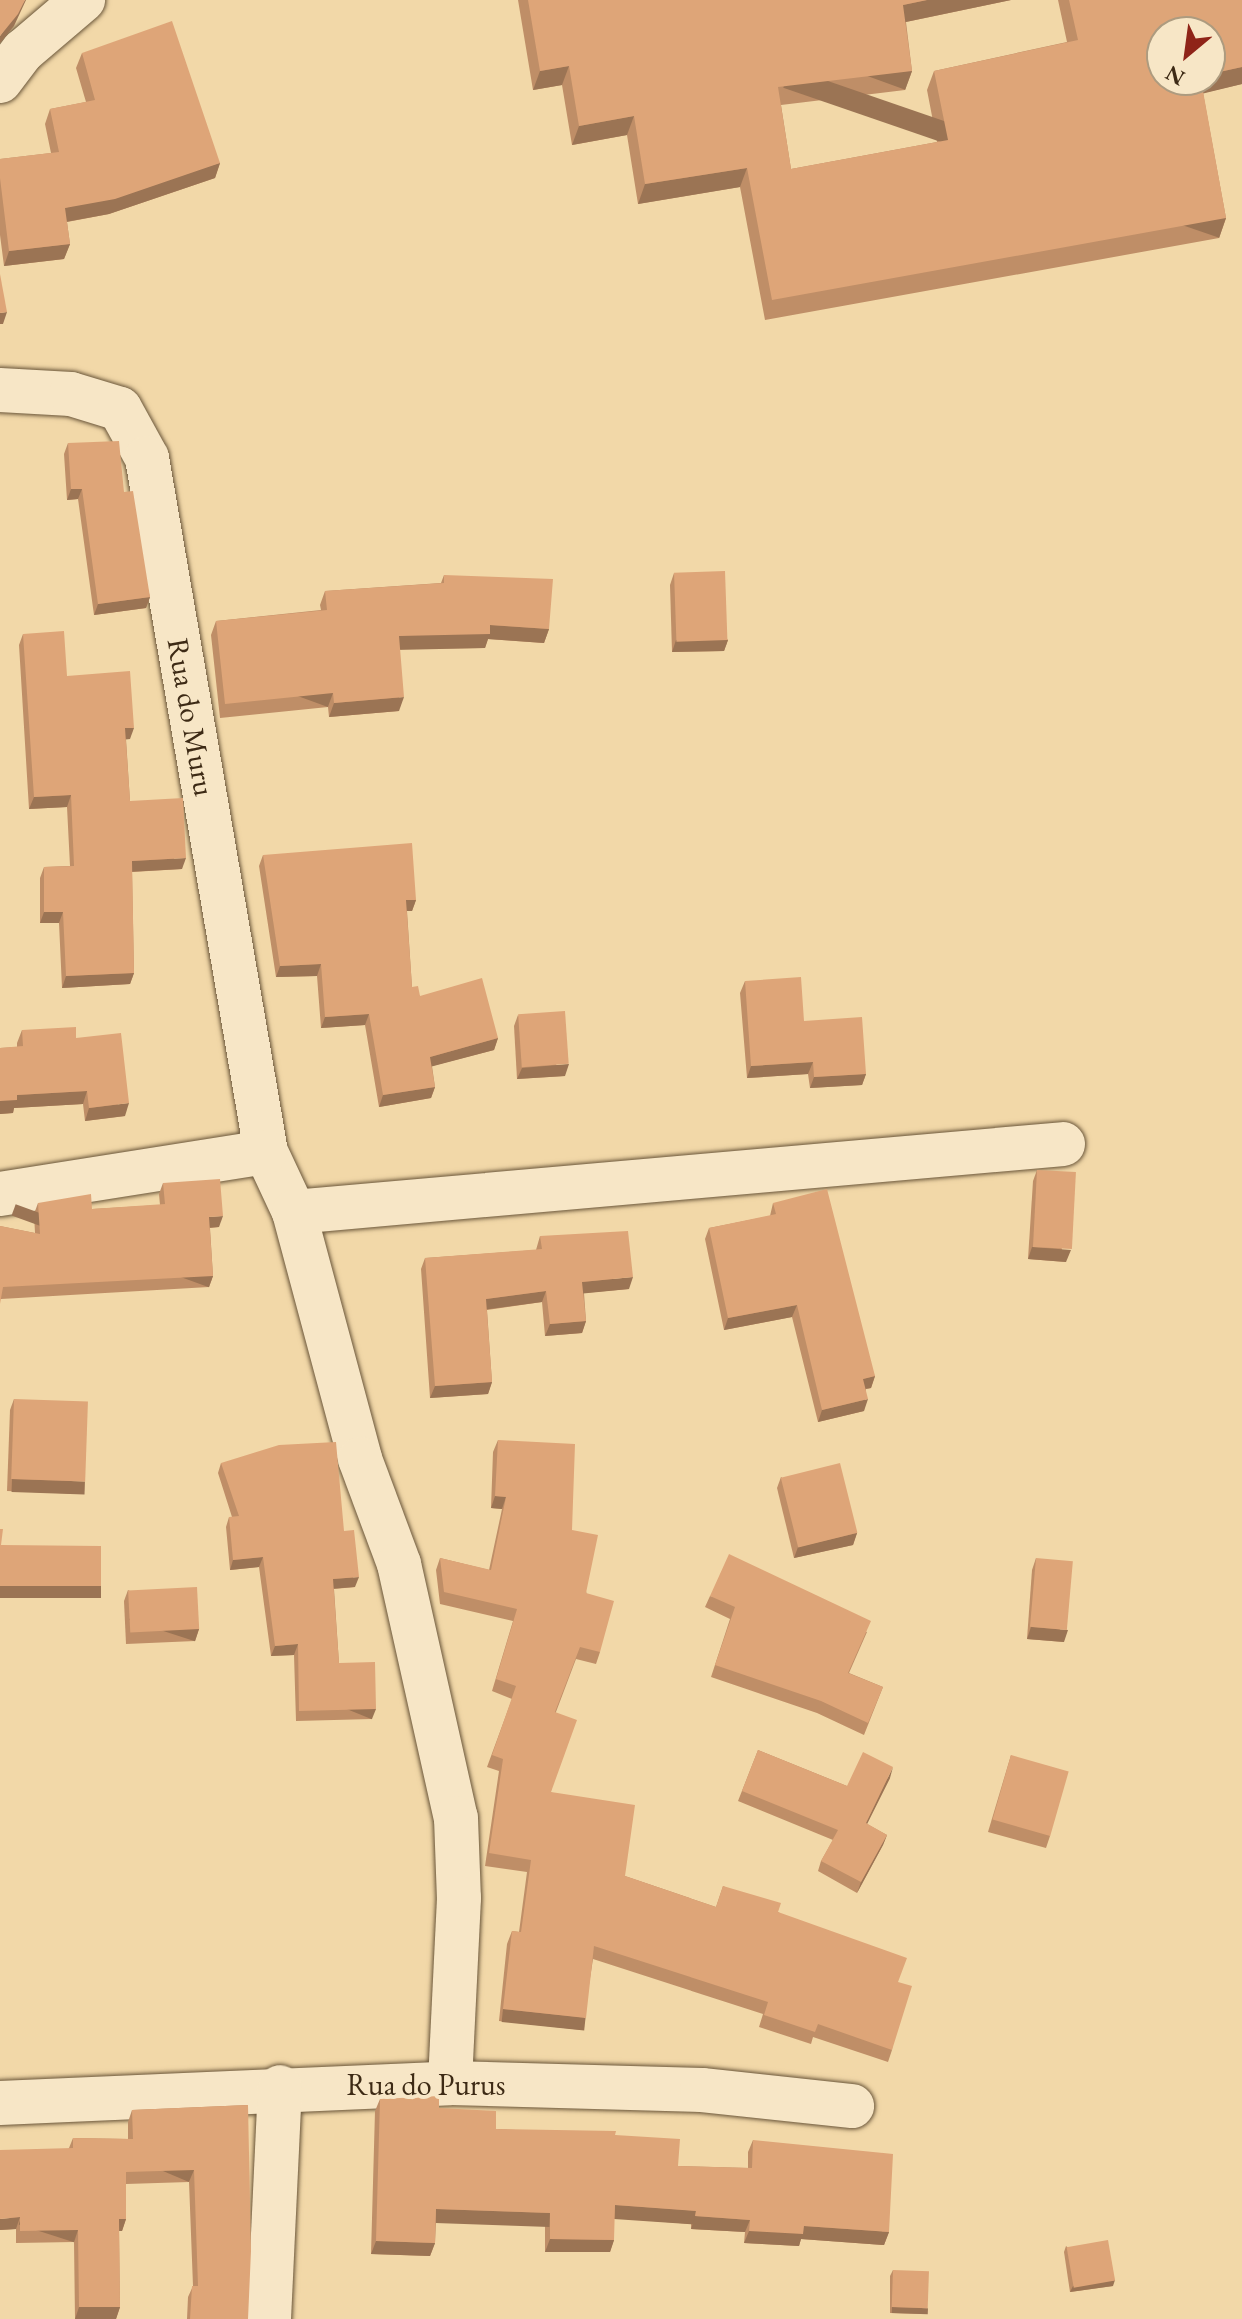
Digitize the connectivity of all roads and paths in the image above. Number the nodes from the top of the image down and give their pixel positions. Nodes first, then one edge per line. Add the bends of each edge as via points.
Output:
1 (83, 0) edge
2 (0, 81) edge
3 (0, 390) edge
4 (1063, 1144) dead end
5 (266, 1152) junction
6 (0, 1194) edge
7 (294, 1212) junction
8 (450, 2083) junction
9 (280, 2087) junction
10 (0, 2103) edge
11 (852, 2106) dead end
12 (269, 2319) edge

1 - 2 street via 23,51
3 - 5 street, Rua do Muru via 71,394 120,409 147,458
4 - 7 street
5 - 6 street
5 - 7 street, Rua do Muru
7 - 8 street, Rua do Muru via 355,1444 399,1564 456,1818 459,1898
8 - 9 street, Rua do Purus
8 - 11 street, Rua do Purus via 702,2090
9 - 10 street, Rua do Purus
9 - 12 street

